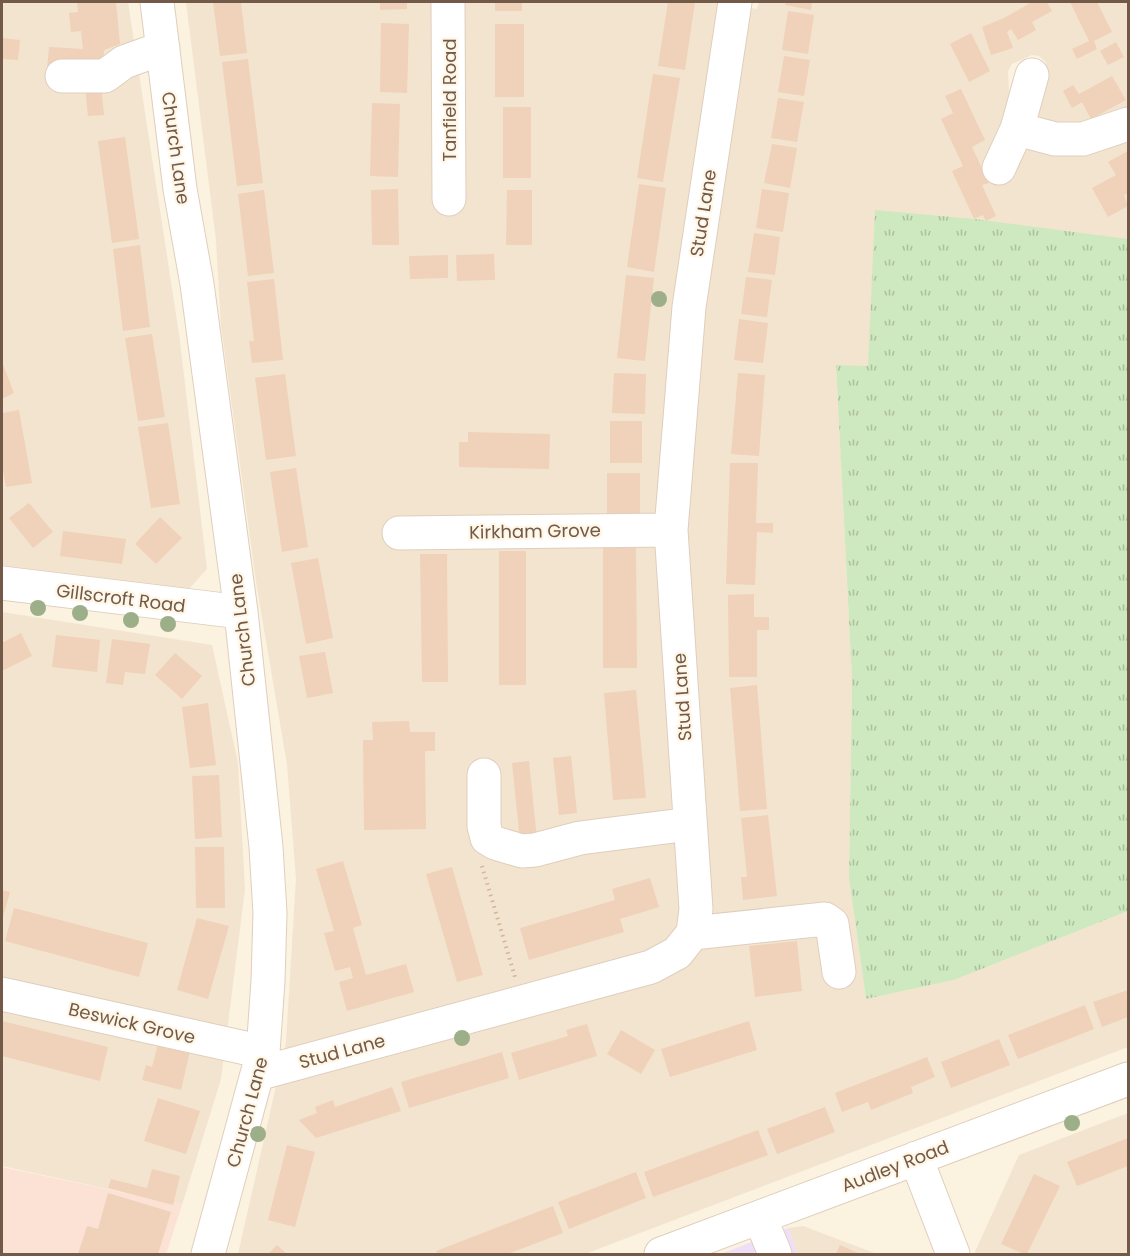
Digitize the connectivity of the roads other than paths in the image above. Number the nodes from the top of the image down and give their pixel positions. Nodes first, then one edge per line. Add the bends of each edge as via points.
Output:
1 (157, 2) edge
2 (448, 2) edge
3 (735, 2) edge
4 (163, 48) junction
5 (1032, 75) dead end
6 (62, 76) dead end
7 (1128, 124) edge
8 (1017, 129) junction
9 (999, 168) dead end
10 (449, 199) dead end
11 (671, 530) junction
12 (399, 533) dead end
13 (2, 583) edge
14 (241, 612) junction
15 (484, 776) dead end
16 (690, 824) junction
17 (693, 933) junction
18 (839, 972) dead end
19 (2, 994) edge
20 (260, 1063) junction
21 (1128, 1079) edge
22 (916, 1158) junction
23 (760, 1217) junction
24 (208, 1254) edge
25 (661, 1254) edge
26 (775, 1254) edge
27 (953, 1254) edge

1 - 4 street, Church Lane
2 - 10 street, Tanfield Road
3 - 11 street, Stud Lane via 689,307
4 - 6 street via 124,62 105,76
4 - 14 street, Church Lane
5 - 8 street
7 - 8 street via 1083,139 1055,139
8 - 9 street
11 - 12 street, Kirkham Grove
11 - 16 street, Stud Lane
13 - 14 street, Gillscroft Road
14 - 20 street, Church Lane via 270,913
15 - 16 street via 487,838 522,851 580,838
16 - 17 street, Stud Lane via 696,909
17 - 18 street via 825,919 832,924
17 - 20 street, Stud Lane via 677,953 651,967
19 - 20 street, Beswick Grove
20 - 24 street, Church Lane
21 - 22 street, Audley Road
22 - 23 street, Audley Road
22 - 27 street
23 - 25 street, Audley Road
23 - 26 street

